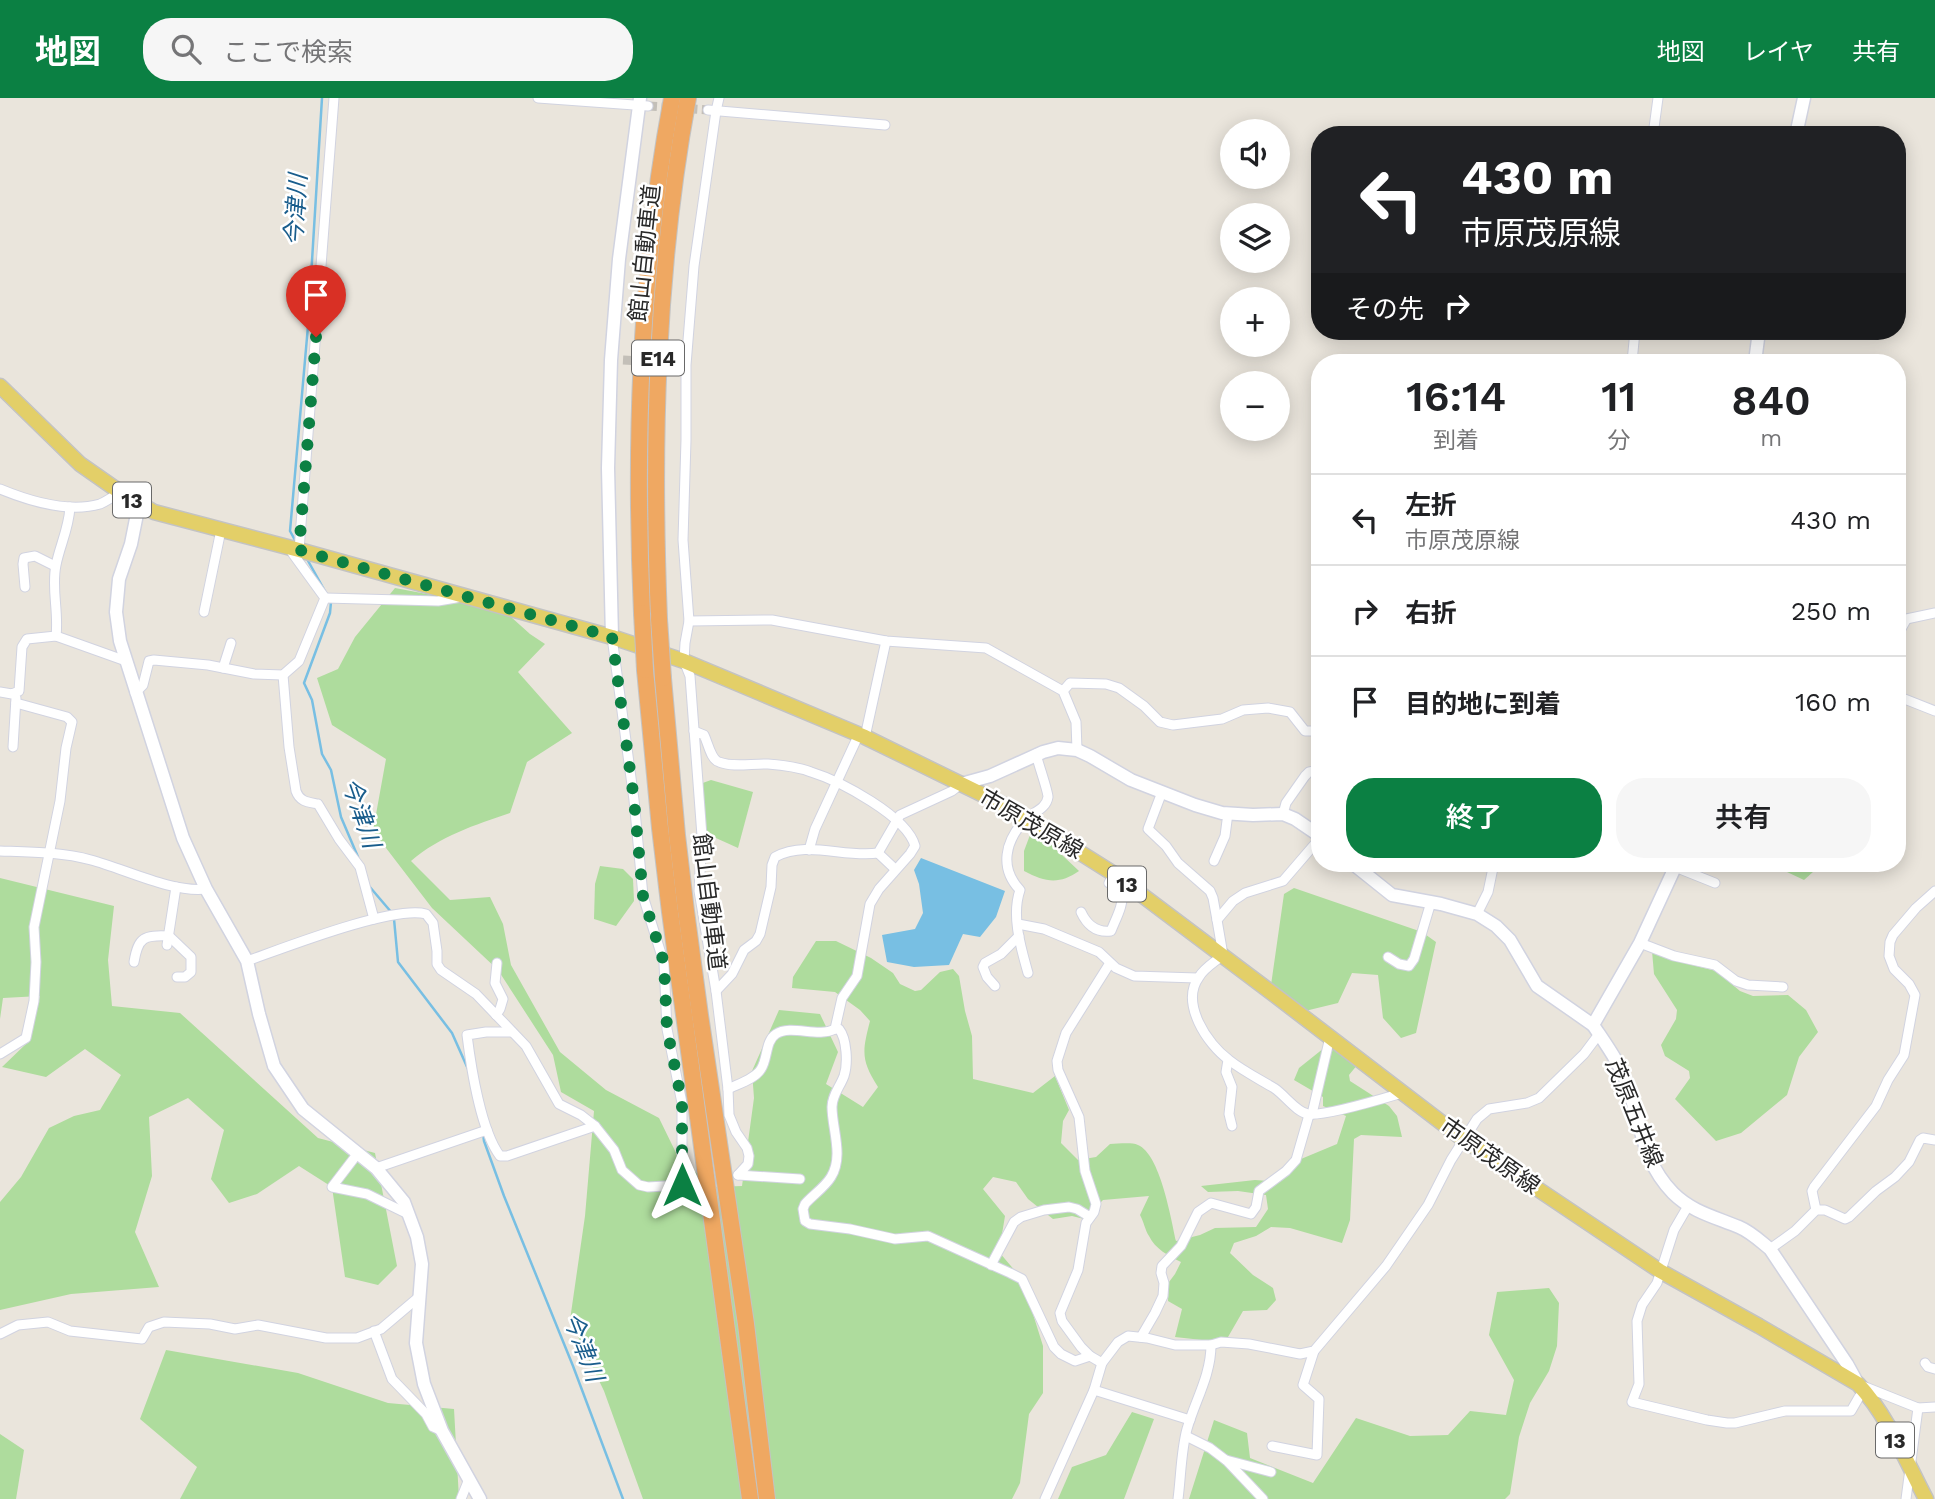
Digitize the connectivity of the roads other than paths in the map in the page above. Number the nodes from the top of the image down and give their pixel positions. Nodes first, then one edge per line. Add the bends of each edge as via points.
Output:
1 (334, 98) edge
2 (538, 98) edge
3 (672, 98) edge
4 (688, 98) edge
5 (719, 98) edge
6 (1658, 98) edge
7 (1804, 98) edge
8 (642, 103) edge
9 (712, 111) junction
10 (885, 125) dead end
11 (1654, 126) edge
12 (1798, 126) edge
13 (0, 387) edge
14 (0, 489) edge
15 (120, 492) junction
16 (139, 504) junction
17 (71, 507) junction
18 (221, 530) junction
19 (298, 550) junction
20 (55, 566) junction
21 (25, 587) dead end
22 (466, 596) junction
23 (325, 598) junction
24 (204, 612) dead end
25 (1935, 612) edge
26 (1906, 620) edge
27 (689, 621) junction
28 (56, 636) junction
29 (612, 637) junction
30 (886, 641) junction
31 (231, 643) dead end
32 (126, 661) junction
33 (684, 661) junction
34 (223, 668) junction
35 (283, 675) junction
36 (1063, 691) junction
37 (0, 692) edge
38 (17, 693) junction
39 (135, 693) junction
40 (1906, 700) edge
41 (16, 704) junction
42 (1935, 711) edge
43 (694, 731) junction
44 (1311, 731) edge
45 (862, 736) junction
46 (13, 747) dead end
47 (1077, 750) junction
48 (1036, 754) junction
49 (1311, 772) edge
50 (838, 782) junction
51 (961, 784) junction
52 (1162, 792) junction
53 (1228, 813) junction
54 (1283, 814) junction
55 (1026, 819) junction
56 (897, 821) junction
57 (1311, 830) edge
58 (1311, 848) edge
59 (0, 850) edge
60 (809, 850) junction
61 (48, 853) junction
62 (878, 853) junction
63 (1214, 861) dead end
64 (895, 869) junction
65 (1363, 872) edge
66 (1492, 872) edge
67 (1669, 872) edge
68 (1690, 872) edge
69 (1114, 874) junction
70 (1715, 883) dead end
71 (176, 887) junction
72 (206, 889) junction
73 (1935, 891) edge
74 (1431, 902) junction
75 (1081, 912) dead end
76 (1477, 914) junction
77 (374, 919) junction
78 (1217, 920) junction
79 (1018, 925) junction
80 (1019, 936) junction
81 (168, 940) junction
82 (1640, 943) junction
83 (1223, 955) junction
84 (1388, 957) dead end
85 (247, 961) junction
86 (134, 962) dead end
87 (497, 963) dead end
88 (1111, 963) junction
89 (1028, 973) dead end
90 (177, 977) dead end
91 (1198, 978) junction
92 (995, 986) dead end
93 (1783, 988) dead end
94 (716, 990) junction
95 (496, 1015) junction
96 (835, 1029) junction
97 (1596, 1029) junction
98 (512, 1032) junction
99 (1330, 1037) junction
100 (0, 1054) edge
101 (1228, 1060) junction
102 (728, 1089) junction
103 (1402, 1093) junction
104 (1310, 1114) junction
105 (595, 1126) junction
106 (1232, 1126) dead end
107 (487, 1130) junction
108 (1463, 1139) junction
109 (1935, 1140) edge
110 (358, 1153) junction
111 (376, 1168) junction
112 (800, 1179) dead end
113 (1688, 1206) junction
114 (1816, 1210) junction
115 (409, 1214) junction
116 (1090, 1217) junction
117 (1770, 1249) junction
118 (991, 1265) junction
119 (1660, 1271) junction
120 (421, 1296) junction
121 (374, 1331) junction
122 (0, 1334) edge
123 (1141, 1337) junction
124 (1211, 1345) junction
125 (1314, 1351) junction
126 (1090, 1356) junction
127 (1102, 1363) junction
128 (1924, 1363) dead end
129 (1935, 1369) edge
130 (1862, 1388) junction
131 (1094, 1390) junction
132 (1935, 1407) edge
133 (1917, 1408) junction
134 (1190, 1420) junction
135 (442, 1431) junction
136 (1186, 1436) junction
137 (1272, 1446) dead end
138 (1224, 1459) junction
139 (1910, 1469) junction
140 (1271, 1472) dead end
141 (469, 1479) junction
142 (461, 1499) edge
143 (480, 1499) edge
144 (750, 1499) edge
145 (767, 1499) edge
146 (1045, 1499) edge
147 (1178, 1499) edge
148 (1263, 1499) edge
149 (1906, 1499) edge
150 (1926, 1499) edge

1 - 19 street
2 - 8 street
3 - 144 highway, 館山自動車道 / E14, bridge via 654,217 641,371 642,613 660,828
4 - 145 highway, 館山自動車道 / E14, bridge via 660,317 655,466 659,619 677,835
5 - 9 street
6 - 11 street
7 - 12 street
8 - 29 street via 619,259 608,468
9 - 10 street
9 - 27 street via 682,364 686,440 683,540
13 - 15 main road, 市原茂原線 / 13 via 74,459
14 - 17 street via 24,499
15 - 16 main road, 市原茂原線 / 13
15 - 17 street via 100,503
16 - 18 main road, 市原茂原線 / 13 via 174,519
16 - 32 street via 116,612
17 - 20 street
18 - 19 main road, 市原茂原線 / 13
18 - 24 street
19 - 22 main road, 市原茂原線 / 13
19 - 23 street
20 - 21 street via 35,556 24,558
20 - 28 street
22 - 23 street via 438,601
22 - 29 main road, 市原茂原線 / 13
23 - 35 street via 299,662
25 - 26 street
27 - 30 street via 772,620
27 - 33 street
28 - 32 street
28 - 38 street via 24,642
29 - 33 main road, 市原茂原線 / 13
29 - 105 street via 643,896 664,963 667,1029 682,1102 682,1185 639,1185 622,1170 614,1150
30 - 36 street via 986,648
30 - 45 street
31 - 34 street
32 - 39 street
33 - 43 street via 690,676
33 - 45 main road, 市原茂原線 / 13
34 - 35 street
34 - 39 street via 149,661 143,685
35 - 77 street via 296,791 302,800 318,804 360,867
36 - 44 street via 1070,683 1119,688 1160,722 1173,725 1268,708 1290,712 1305,731
36 - 47 street via 1076,722
37 - 38 street
38 - 41 street
39 - 72 street via 183,838
40 - 42 street
41 - 46 street
41 - 61 street via 72,722
43 - 50 street via 704,735 717,762 782,766
43 - 94 street via 702,836 699,891
45 - 50 street
45 - 51 main road, 市原茂原線 / 13
47 - 48 street via 1058,748
47 - 52 street
48 - 51 street
48 - 55 street via 1048,797 1040,810
49 - 54 street via 1286,803
50 - 56 street
50 - 60 street
51 - 55 main road, 市原茂原線 / 13
51 - 56 street via 900,815
52 - 53 street
52 - 78 street via 1148,829 1210,891
53 - 54 street
53 - 63 street via 1225,836
54 - 57 street
55 - 69 main road, 市原茂原線 / 13
55 - 79 street via 1006,859 1007,871 1020,890
56 - 62 street
56 - 64 street via 915,846
58 - 78 street via 1283,881 1245,893
59 - 61 street
60 - 62 street
60 - 94 street via 775,857 760,934
61 - 71 street via 90,859
61 - 100 street via 34,927 34,1001 26,1038
62 - 64 street
64 - 96 street via 870,904 857,976 842,998
65 - 74 street via 1392,895
66 - 76 street
67 - 82 street
68 - 70 street
69 - 75 street via 1109,883 1122,891 1123,897 1111,930 1096,929
69 - 83 main road, 市原茂原線 / 13
71 - 72 street
71 - 81 street
72 - 85 street
73 - 114 street via 1890,942 1894,970 1915,995 1904,1055 1876,1106 1814,1186
74 - 76 street
74 - 84 street via 1409,966
76 - 97 street via 1510,940 1537,986
77 - 85 street
77 - 95 street via 426,914 433,923 441,970 476,994
78 - 83 street
79 - 80 street
79 - 88 street via 1044,929 1099,952
80 - 89 street
80 - 92 street via 983,967
81 - 86 street via 154,935 143,938
81 - 90 street via 191,957 191,972
82 - 93 street via 1714,965 1748,985
82 - 97 street
83 - 91 street
83 - 99 main road, 市原茂原線 / 13
85 - 110 street via 274,1066 303,1108
87 - 95 street via 495,983 503,999
88 - 91 street via 1134,976
88 - 116 street via 1066,1033 1057,1061 1079,1116 1085,1171 1096,1204
91 - 101 street via 1192,1003 1198,1024
94 - 102 street
95 - 98 street
96 - 102 street via 775,1035 760,1072
96 - 118 street via 844,1035 845,1070 832,1108 836,1159 832,1176 805,1204 805,1221 895,1239 928,1236
97 - 108 street via 1584,1054 1539,1098 1489,1109
97 - 113 street, 茂原五井線 via 1624,1076 1650,1161
98 - 105 street via 526,1046 559,1104
98 - 107 street via 467,1035
99 - 103 main road, 市原茂原線 / 13
99 - 104 street
101 - 104 street
101 - 106 street
102 - 112 street via 729,1115 749,1156 738,1175
103 - 104 street
103 - 108 main road, 市原茂原線 / 13
104 - 123 street via 1296,1160 1259,1191 1251,1214 1211,1203 1198,1212 1181,1246 1161,1266 1163,1296
105 - 107 street via 507,1156 500,1156 493,1147
107 - 111 street
108 - 119 main road, 市原茂原線 / 13
108 - 125 street via 1428,1205 1386,1266
109 - 114 street via 1920,1140 1909,1162 1849,1217
110 - 111 street
110 - 115 street via 332,1187 367,1194
111 - 115 street
113 - 117 street, 茂原五井線 via 1740,1228
113 - 119 street
114 - 117 street
115 - 120 street via 422,1264
116 - 118 street via 1069,1207 1021,1217
116 - 126 street via 1079,1270 1060,1313 1068,1331
117 - 130 street, 茂原五井線
118 - 126 street via 1022,1279 1048,1337 1061,1354 1076,1361
119 - 130 main road, 市原茂原線 / 13
119 - 130 street via 1637,1321 1639,1384 1633,1402 1735,1423 1786,1411 1851,1411
120 - 121 street
120 - 135 street via 416,1343 424,1384
121 - 122 street via 340,1339 258,1325 235,1329 164,1322 149,1327 142,1339 70,1331 48,1322 18,1325
121 - 135 street via 392,1379 433,1427
123 - 124 street via 1175,1345
123 - 127 street via 1128,1336 1118,1342
124 - 125 street via 1221,1342 1300,1354
124 - 134 street
125 - 137 street via 1303,1385 1319,1399 1317,1455
126 - 127 street
127 - 131 street
128 - 129 street
130 - 133 street
130 - 139 main road, 市原茂原線 / 13
131 - 134 street
131 - 146 street
132 - 133 street
133 - 139 street
134 - 136 street
135 - 141 street
136 - 138 street
136 - 147 street
138 - 140 street
138 - 148 street
139 - 149 street
139 - 150 main road, 市原茂原線 / 13
141 - 142 street
141 - 143 street

